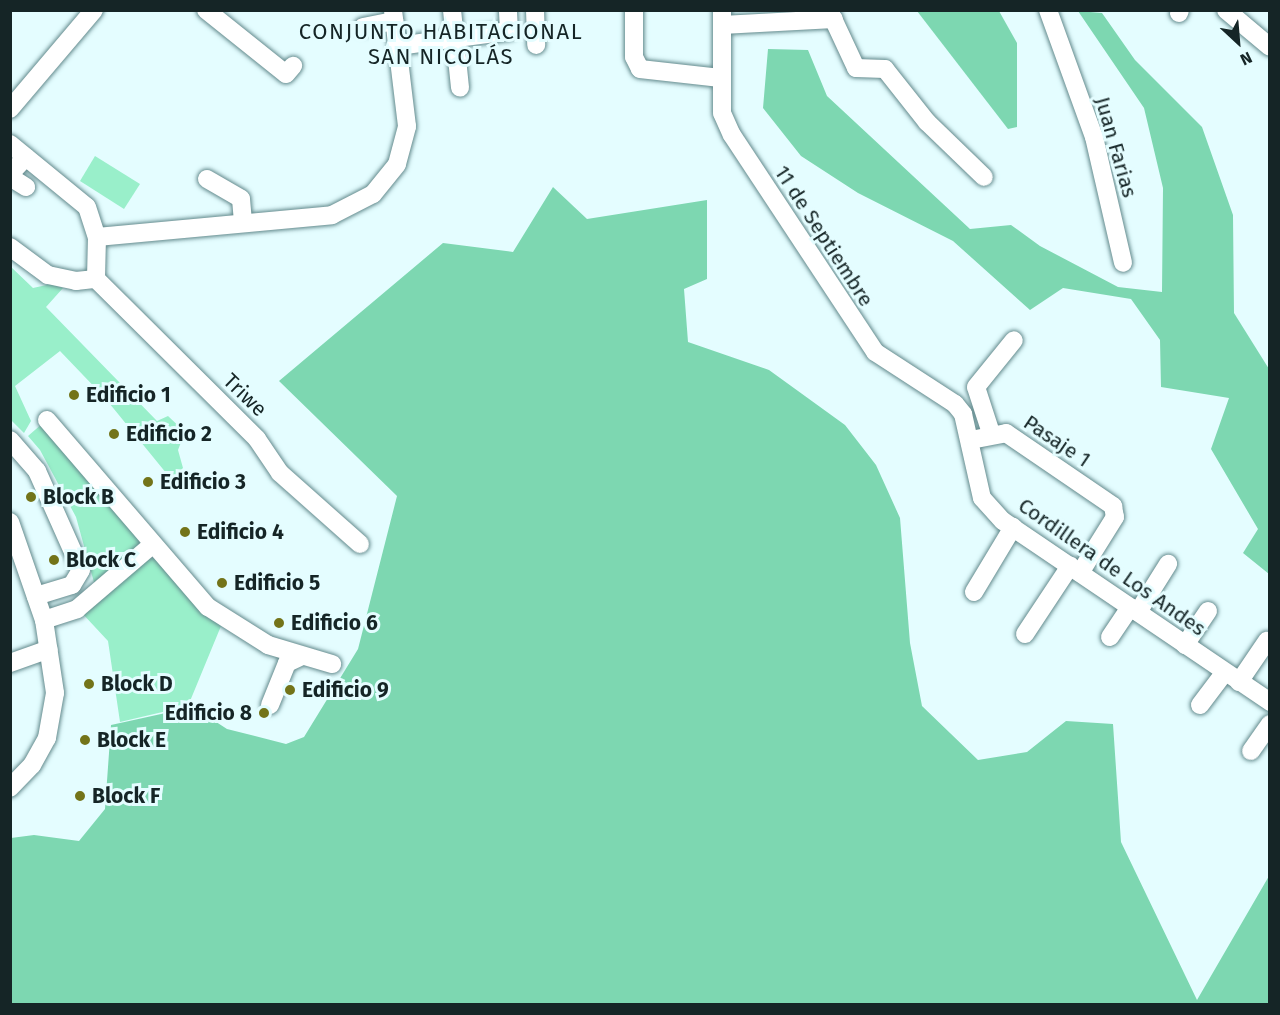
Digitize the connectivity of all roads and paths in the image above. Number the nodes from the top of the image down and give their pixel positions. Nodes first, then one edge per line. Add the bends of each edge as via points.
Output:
1 (93, 10) edge
2 (206, 10) edge
3 (452, 10) edge
4 (508, 10) edge
5 (535, 10) edge
6 (634, 10) edge
7 (1048, 10) edge
8 (1226, 10) edge
9 (831, 15) edge
10 (394, 16) edge
11 (722, 18) edge
12 (363, 27) dead end
13 (455, 38) junction
14 (536, 45) dead end
15 (398, 46) junction
16 (1269, 47) edge
17 (293, 66) dead end
18 (720, 78) junction
19 (460, 88) dead end
20 (10, 109) edge
21 (10, 144) edge
22 (26, 157) junction
23 (10, 176) edge
24 (984, 177) dead end
25 (207, 179) dead end
26 (26, 187) dead end
27 (243, 222) junction
28 (97, 237) junction
29 (10, 247) edge
30 (1124, 263) dead end
31 (96, 279) junction
32 (1014, 340) dead end
33 (47, 420) dead end
34 (991, 433) junction
35 (10, 440) edge
36 (971, 440) junction
37 (11, 526) edge
38 (1013, 527) junction
39 (360, 544) dead end
40 (152, 545) junction
41 (1168, 564) dead end
42 (1075, 570) junction
43 (974, 592) dead end
44 (36, 596) junction
45 (1134, 610) junction
46 (1208, 611) dead end
47 (44, 620) junction
48 (1025, 634) dead end
49 (1110, 637) dead end
50 (1267, 641) dead end
51 (1185, 645) junction
52 (49, 649) junction
53 (300, 657) junction
54 (10, 663) edge
55 (332, 664) dead end
56 (1232, 677) junction
57 (1269, 702) edge
58 (270, 705) dead end
59 (1200, 705) dead end
60 (1269, 724) edge
61 (1251, 751) dead end
62 (10, 788) edge

1 - 20 street
2 - 17 street via 286,74
3 - 13 street
4 - 13 street via 509,31
5 - 14 street
6 - 18 street via 634,57 640,69
7 - 30 street, Juan Farias via 1094,137
8 - 16 street
9 - 11 street
9 - 24 street via 856,68 885,69 927,122
10 - 12 street
10 - 15 street
11 - 18 street, 11 de Septiembre
13 - 15 street
13 - 19 street
15 - 27 street via 407,126 397,164 381,186 354,207 332,215
18 - 36 street, 11 de Septiembre via 722,113 732,135 853,323 875,352 956,404
21 - 22 street
22 - 23 street
22 - 28 street via 87,207
23 - 26 street
25 - 27 street via 241,198
27 - 28 street
28 - 31 street
29 - 31 street via 48,275
31 - 39 street, Triwe via 258,439 280,473
32 - 34 street via 976,387
33 - 40 street
34 - 36 street, Pasaje 1
34 - 42 street, Pasaje 1 via 1006,433 1113,506 1115,517
35 - 44 street via 37,471 81,570 72,585
36 - 38 street, Cordillera de Los Andes via 974,476 982,498
37 - 44 street
38 - 42 street, Cordillera de Los Andes
38 - 43 street
40 - 47 street via 76,609
40 - 53 street via 222,618 252,638
41 - 45 street
42 - 45 street, Cordillera de Los Andes
42 - 48 street
44 - 47 street
45 - 49 street
45 - 51 street, Cordillera de Los Andes
46 - 51 street
47 - 52 street
50 - 56 street
51 - 56 street, Cordillera de Los Andes
52 - 54 street
52 - 62 street via 55,693 51,723 32,765
53 - 55 street
53 - 58 street via 286,663
56 - 57 street, Cordillera de Los Andes
56 - 59 street
60 - 61 street

